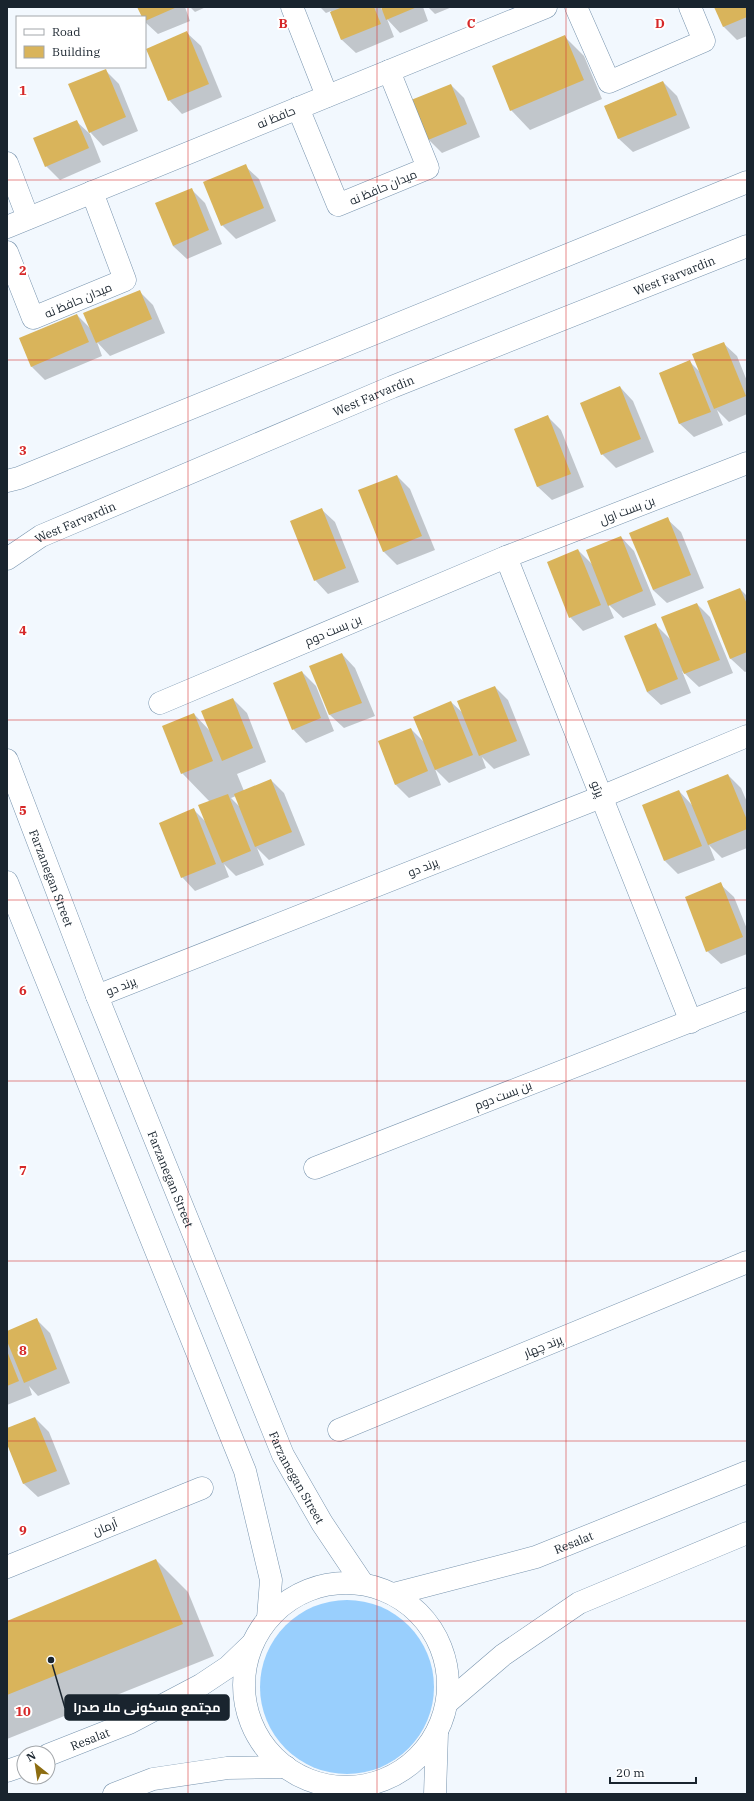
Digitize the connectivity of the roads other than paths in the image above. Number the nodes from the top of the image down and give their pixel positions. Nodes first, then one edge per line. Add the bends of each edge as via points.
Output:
1 (292, 7) edge
2 (546, 7) edge
3 (576, 7) edge
4 (690, 7) edge
5 (389, 71) junction
6 (327, 96) junction
7 (298, 108) junction
8 (7, 163) edge
9 (747, 182) edge
10 (92, 192) junction
11 (28, 218) junction
12 (7, 227) edge
13 (747, 246) edge
14 (7, 252) edge
15 (747, 463) edge
16 (7, 481) edge
17 (506, 557) junction
18 (7, 559) edge
19 (160, 703) dead end
20 (747, 736) edge
21 (7, 760) edge
22 (601, 797) junction
23 (7, 882) edge
24 (97, 996) junction
25 (747, 999) edge
26 (690, 1022) junction
27 (315, 1168) dead end
28 (747, 1262) edge
29 (339, 1430) dead end
30 (747, 1472) edge
31 (202, 1488) dead end
32 (747, 1532) edge
33 (7, 1567) edge
34 (363, 1584) junction
35 (394, 1594) junction
36 (268, 1618) junction
37 (252, 1644) junction
38 (448, 1702) junction
39 (437, 1733) junction
40 (56, 1752) edge
41 (286, 1767) junction
42 (331, 1790) edge
43 (114, 1794) edge
44 (435, 1794) edge

1 - 6 street
2 - 5 street, حافظ نه
3 - 4 street via 609,82 704,41
5 - 6 street, حافظ نه
5 - 7 street, میدان حافظ نه via 428,168 338,205
6 - 7 street, حافظ نه
7 - 10 street, حافظ نه
8 - 11 street
9 - 16 street
10 - 11 street, حافظ نه
10 - 14 street, میدان حافظ نه via 125,280 33,318
11 - 12 street, حافظ نه
13 - 18 street, West Farvardin via 385,390 41,536
15 - 17 street, بن بست اول
17 - 19 street, بن بست دوم
17 - 22 street, پرتو
20 - 22 street, پرند دو
21 - 24 street, Farzanegan Street
22 - 24 street, پرند دو
22 - 26 street, پرتو
23 - 36 street via 245,1471 271,1580
24 - 34 street, Farzanegan Street via 283,1455 322,1523
25 - 26 street
26 - 27 street, بن بست دوم
28 - 29 street, پرند چهار
30 - 35 street, Resalat via 536,1557
31 - 33 street, آرمان
32 - 38 street via 578,1603 503,1655
34 - 35 street
34 - 36 street via 328,1584 308,1591 295,1596
35 - 38 street via 420,1613 438,1639 448,1670
36 - 37 street
37 - 40 street, Resalat via 228,1667 201,1685 129,1723
37 - 41 street via 244,1674 245,1705 255,1733 268,1751
38 - 39 street
39 - 42 street via 418,1758 400,1772 358,1787
39 - 44 street
41 - 42 street via 298,1776
41 - 43 street via 227,1768 153,1779

